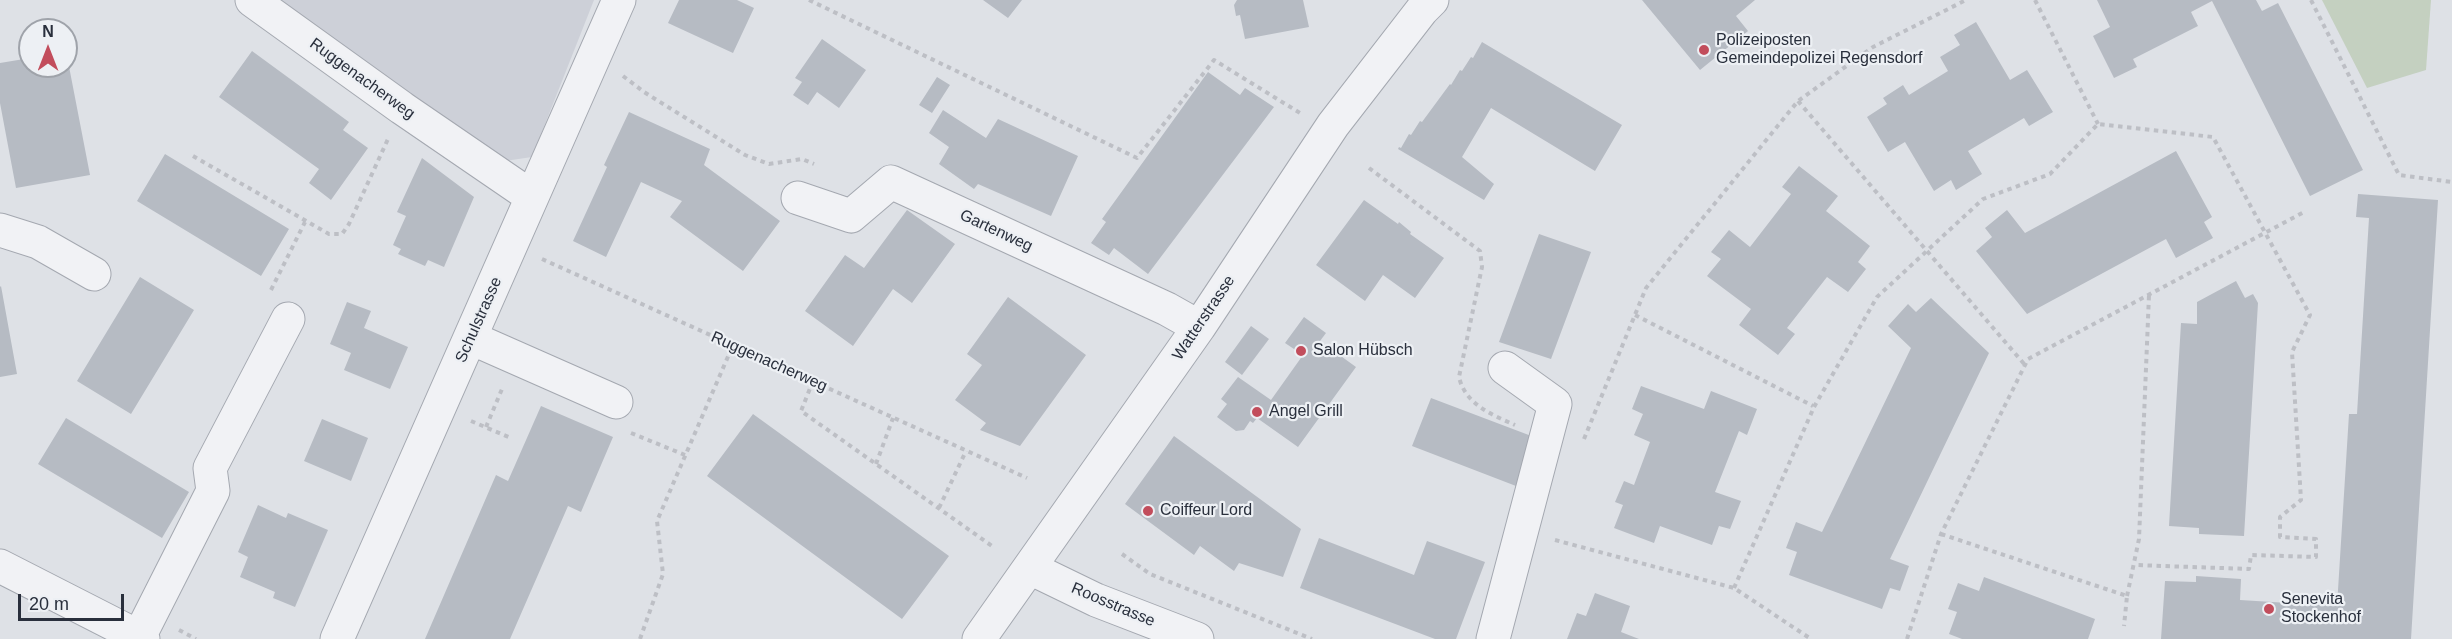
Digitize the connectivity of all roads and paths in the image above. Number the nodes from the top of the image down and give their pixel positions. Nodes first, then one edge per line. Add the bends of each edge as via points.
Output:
1 (252, 0) edge
2 (619, 0) edge
3 (809, 0) edge
4 (1966, 0) edge
5 (2035, 0) edge
6 (2311, 0) edge
7 (1421, 3) edge
8 (595, 56) junction
9 (1798, 101) junction
10 (402, 108) junction
11 (1306, 117) dead end
12 (2098, 124) junction
13 (193, 156) dead end
14 (1370, 168) dead end
15 (824, 169) dead end
16 (2452, 182) edge
17 (532, 197) junction
18 (798, 198) dead end
19 (2306, 211) dead end
20 (305, 222) junction
21 (0, 230) edge
22 (2266, 233) junction
23 (511, 245) junction
24 (1927, 251) junction
25 (94, 274) dead end
26 (2149, 295) junction
27 (1635, 315) junction
28 (288, 319) joint
29 (1199, 327) junction
30 (471, 338) junction
31 (733, 345) junction
32 (2025, 365) junction
33 (1505, 368) dead end
34 (813, 381) junction
35 (616, 402) dead end
36 (1814, 406) junction
37 (440, 408) junction
38 (893, 418) junction
39 (511, 438) dead end
40 (1546, 439) junction
41 (1582, 443) dead end
42 (966, 451) junction
43 (876, 464) junction
44 (1027, 478) dead end
45 (939, 508) junction
46 (1941, 534) junction
47 (1551, 539) dead end
48 (992, 546) dead end
49 (1122, 554) dead end
50 (2135, 565) junction
51 (0, 566) edge
52 (1030, 568) junction
53 (1734, 588) junction
54 (2127, 596) junction
55 (2124, 626) dead end
56 (141, 638) edge
57 (337, 639) edge
58 (640, 639) edge
59 (979, 639) edge
60 (1197, 639) edge
61 (1312, 639) edge
62 (1493, 639) edge
63 (1811, 639) edge
64 (1907, 639) edge

1 - 10 street, Ruggenacherweg
2 - 8 street, Schulstrasse
3 - 11 path via 1137,158 1214,60
4 - 9 path via 1874,47
5 - 12 path
6 - 16 path via 2398,175
7 - 29 street, Watterstrasse via 1333,125
8 - 15 path via 645,93 745,155 769,164 802,159
8 - 17 street, Schulstrasse
9 - 24 path
9 - 27 path via 1646,288
10 - 17 street, Ruggenacherweg
10 - 20 path via 342,234 329,234
12 - 22 path via 2213,137
12 - 24 path via 2050,174 1983,199
13 - 20 path
14 - 40 path via 1480,251 1482,267 1459,377 1462,389 1484,411
17 - 23 street, Schulstrasse
18 - 29 street, Gartenweg via 851,216 891,182
19 - 22 path
20 - 28 path via 270,288
21 - 25 street via 38,242
22 - 26 path
22 - 50 path via 2310,315 2292,352 2301,500 2280,517 2280,537 2316,539 2316,557 2251,555 2249,569
23 - 30 street, Schulstrasse
23 - 31 path, Ruggenacherweg
24 - 32 path
24 - 36 path via 1877,297
26 - 32 path via 2028,359
26 - 50 path
27 - 36 path
27 - 41 path
28 - 56 street via 210,468 213,491
29 - 52 street, Watterstrasse
30 - 35 street
30 - 37 street, Schulstrasse
31 - 34 path, Ruggenacherweg
31 - 58 path via 657,521 663,574
32 - 46 path
33 - 40 street via 1555,404
34 - 38 path, Ruggenacherweg
34 - 43 path via 801,411
36 - 53 path
37 - 39 path
37 - 57 street, Schulstrasse
38 - 42 path, Ruggenacherweg
38 - 43 path
40 - 62 street
42 - 44 path, Ruggenacherweg
42 - 45 path
43 - 45 path
45 - 48 path
46 - 54 path
46 - 64 path
47 - 53 path
49 - 61 path via 1150,573
50 - 54 path
51 - 56 street
52 - 59 street, Watterstrasse
52 - 60 street, Roosstrasse via 1096,600
53 - 63 path
54 - 55 path

